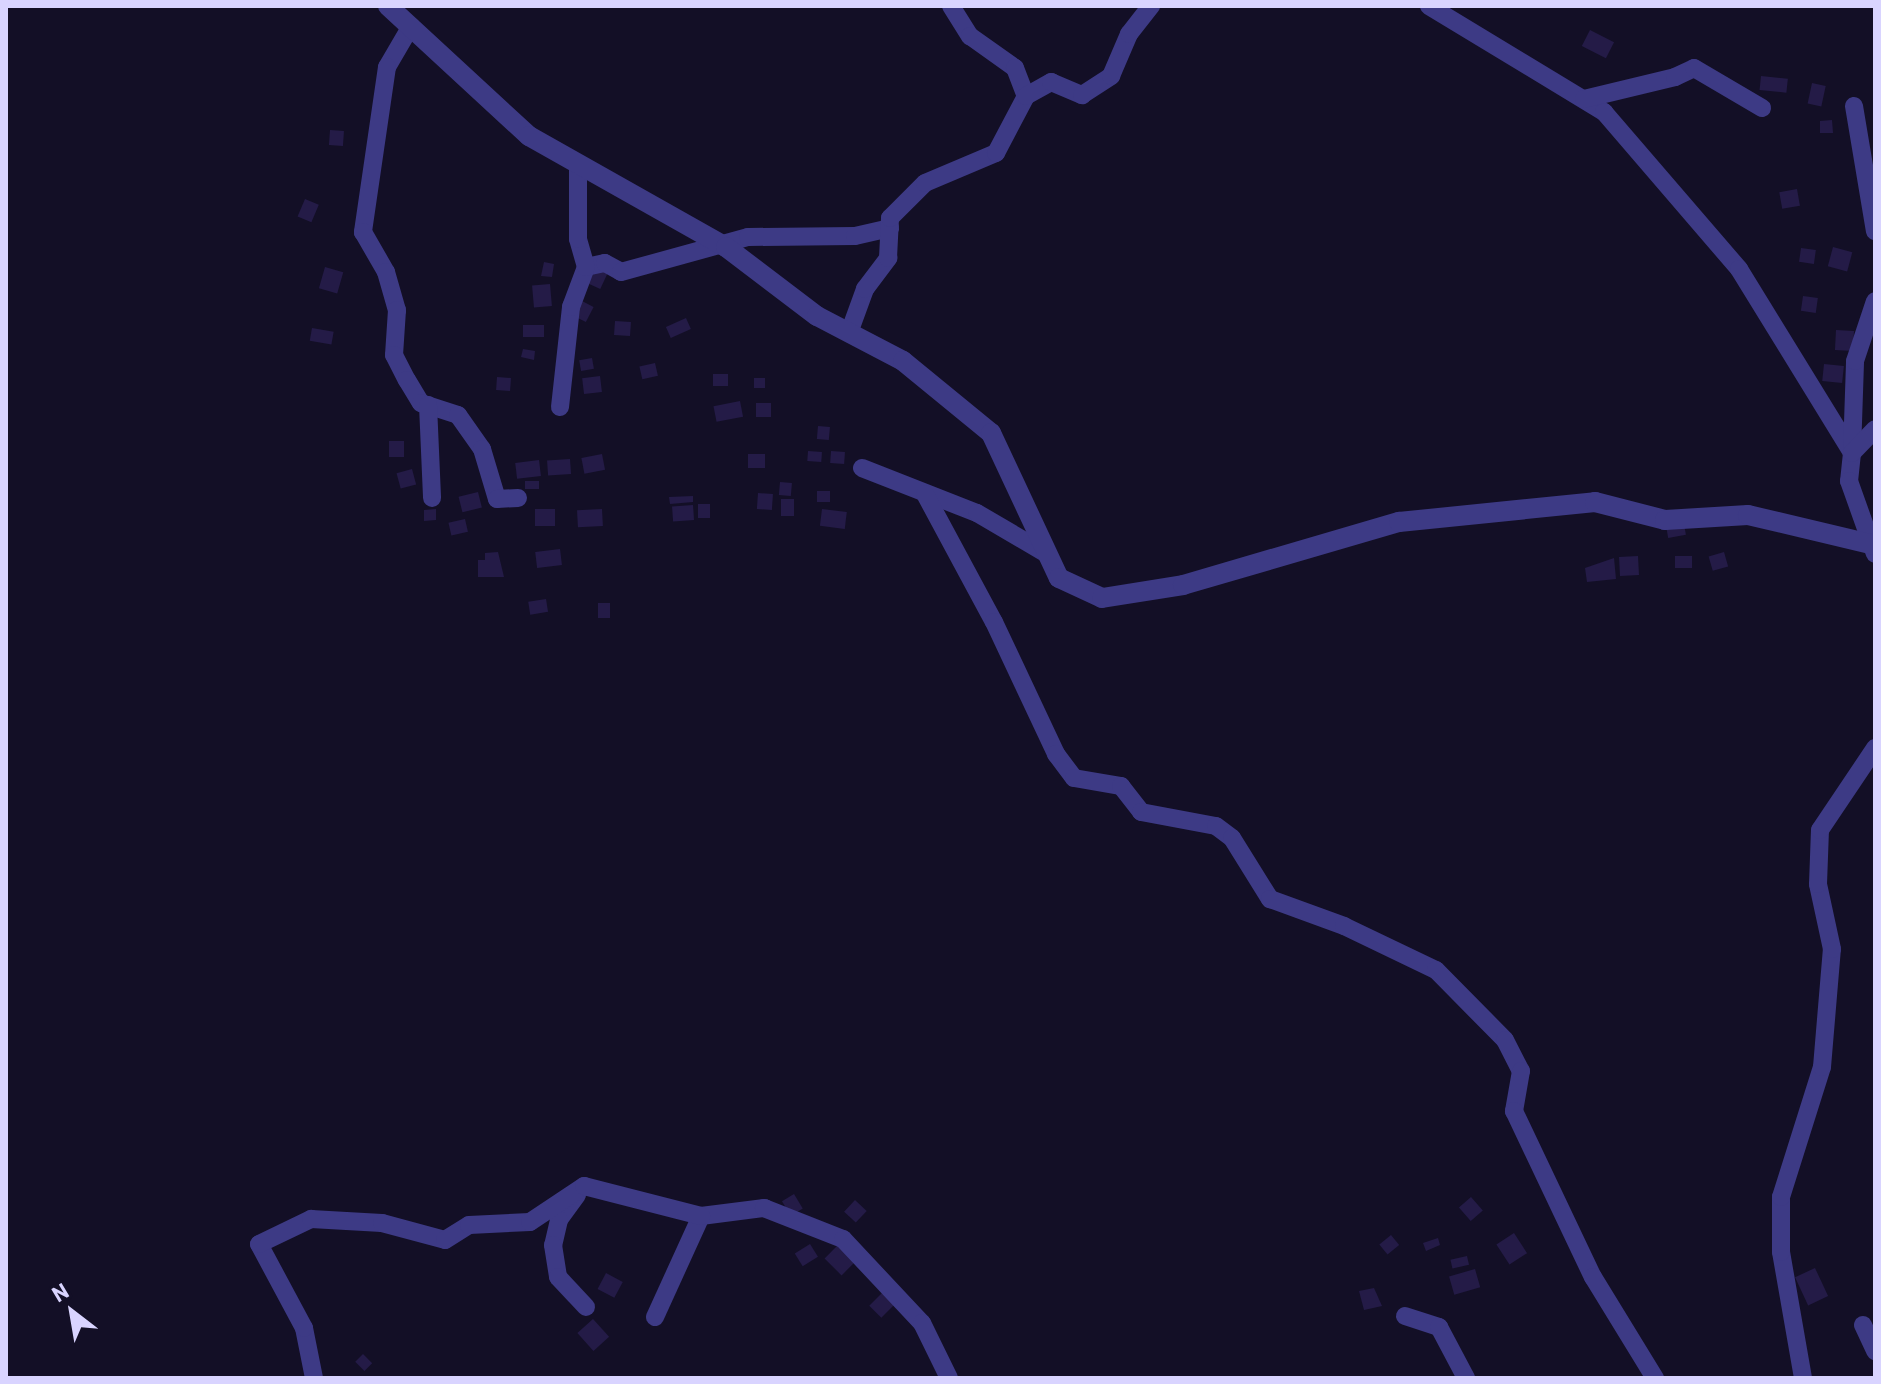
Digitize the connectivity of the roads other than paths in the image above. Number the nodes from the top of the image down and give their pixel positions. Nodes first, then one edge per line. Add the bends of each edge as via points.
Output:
1 (388, 6) edge
2 (951, 6) edge
3 (1151, 6) edge
4 (1429, 6) edge
5 (411, 26) junction
6 (1026, 96) junction
7 (1584, 99) junction
8 (1854, 106) dead end
9 (1762, 108) dead end
10 (578, 164) junction
11 (890, 228) junction
12 (1875, 231) edge
13 (726, 247) junction
14 (586, 267) junction
15 (1875, 301) edge
16 (849, 333) junction
17 (428, 405) junction
18 (560, 407) dead end
19 (1875, 429) edge
20 (1852, 453) junction
21 (862, 468) dead end
22 (925, 494) junction
23 (432, 498) dead end
24 (518, 498) dead end
25 (1875, 544) edge
26 (1047, 554) junction
27 (1875, 554) edge
28 (1875, 748) edge
29 (584, 1186) junction
30 (701, 1216) junction
31 (586, 1307) dead end
32 (1405, 1316) dead end
33 (655, 1317) dead end
34 (1863, 1325) dead end
35 (1875, 1351) edge
36 (314, 1378) edge
37 (949, 1378) edge
38 (1466, 1378) edge
39 (1655, 1378) edge
40 (1803, 1378) edge

1 - 5 street
2 - 6 street via 970,36 1015,68
3 - 6 street via 1129,34 1111,76 1082,95 1051,82
4 - 7 street
5 - 10 street via 529,136
5 - 17 street via 387,67 363,232 386,272 397,310 394,355 421,403
6 - 11 street via 996,153 925,183 890,218
7 - 9 street via 1694,68
7 - 20 street via 1604,112 1739,269
8 - 12 street
10 - 13 street
10 - 14 street via 578,239
11 - 13 street via 855,236 763,235
11 - 16 street via 888,258 865,289
13 - 14 street via 621,272 605,263
13 - 16 street via 817,316
14 - 18 street via 571,307
15 - 20 street via 1855,361
16 - 26 street via 903,361 991,433
17 - 23 street
17 - 24 street via 458,415 482,449 497,499
19 - 20 street
20 - 25 street via 1849,481
21 - 22 street via 894,476
22 - 26 street via 977,513
22 - 39 street via 994,622 1056,754 1074,778 1121,786 1141,812 1216,826 1232,838 1270,899 1344,926 1436,970 1505,1040 1521,1071 1514,1111 1593,1277
25 - 26 street via 1748,515 1665,520 1595,502 1399,522 1183,585 1102,598 1059,578
25 - 27 street
28 - 40 street via 1820,830 1818,884 1832,949 1822,1067 1781,1197 1781,1252
29 - 30 street
29 - 31 street via 559,1220 553,1245 558,1277
29 - 36 street via 530,1222 469,1225 445,1240 382,1223 311,1219 259,1244 304,1328
30 - 33 street
30 - 37 street via 764,1208 843,1239 922,1323
32 - 38 street via 1439,1327
34 - 35 street

